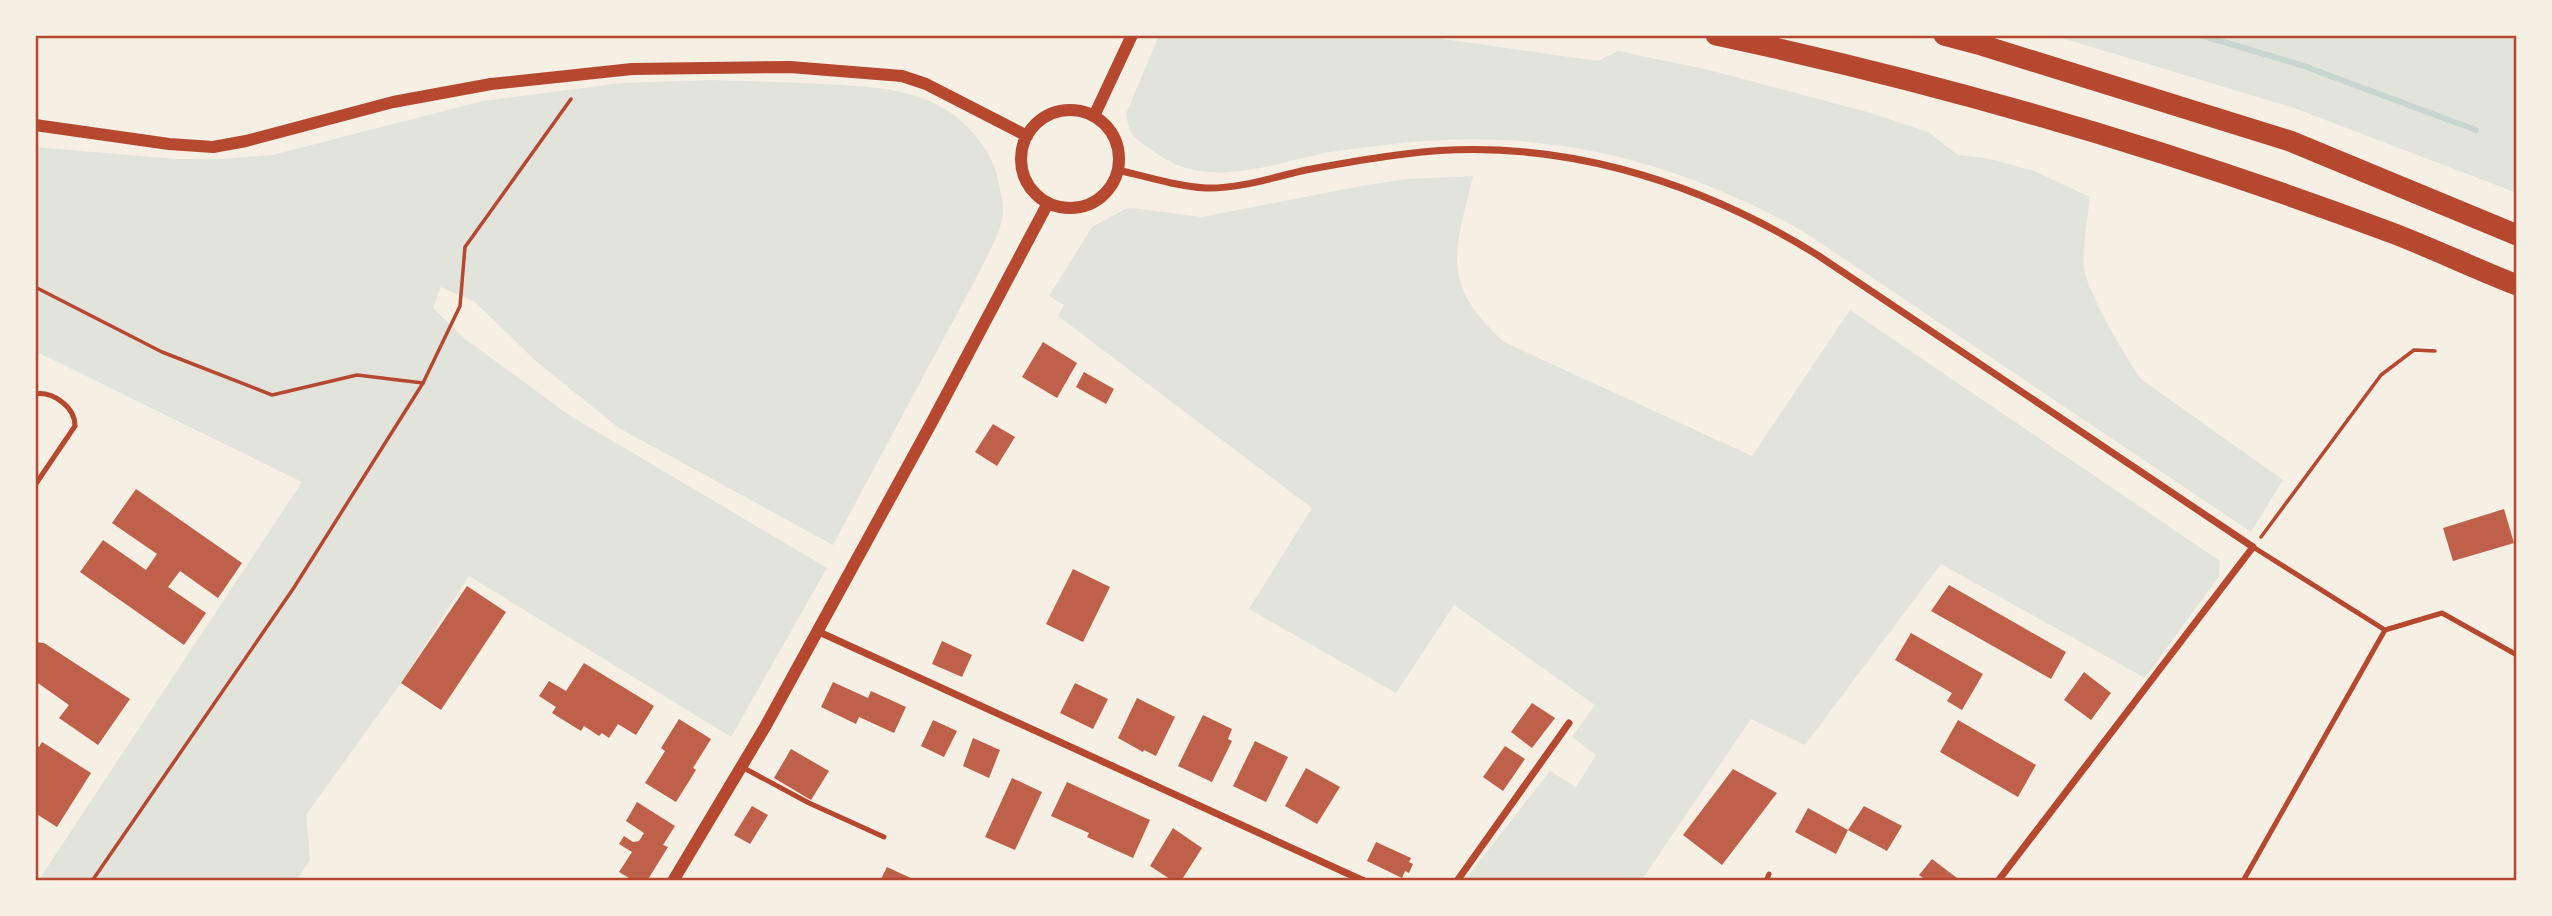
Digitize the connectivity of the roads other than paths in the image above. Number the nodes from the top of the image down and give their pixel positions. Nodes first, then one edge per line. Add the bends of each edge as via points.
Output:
1 (1132, 35) edge
2 (1716, 35) edge
3 (1944, 35) edge
4 (1094, 116) junction
5 (35, 125) edge
6 (1027, 136) junction
7 (1118, 170) junction
8 (1048, 203) junction
9 (2517, 235) edge
10 (2517, 285) edge
11 (35, 394) edge
12 (35, 485) edge
13 (2253, 547) junction
14 (2385, 630) junction
15 (817, 631) junction
16 (2517, 655) edge
17 (1569, 723) dead end
18 (742, 767) junction
19 (884, 837) dead end
20 (1769, 874) dead end
21 (673, 881) edge
22 (1364, 881) edge
23 (1457, 881) edge
24 (1766, 881) edge
25 (1998, 881) edge
26 (2243, 881) edge

1 - 4 street
2 - 10 highway via 1964,94 2161,155 2397,235
3 - 9 highway via 2290,141
4 - 6 street via 1064,111 1042,120
4 - 7 street via 1115,139
5 - 6 street via 213,147 393,102 491,84 632,69 776,67 902,76
6 - 8 street via 1021,167 1035,194
7 - 8 street via 1103,196 1091,204 1062,208
7 - 13 street via 1209,188 1406,154 1489,149 1597,163 1667,182 1745,214 1798,243
8 - 15 street
11 - 12 lane via 62,402 72,412 75,426
13 - 14 lane
13 - 25 street
14 - 16 lane via 2442,613
14 - 26 lane
15 - 18 street
15 - 22 street
17 - 23 street
18 - 19 lane
18 - 21 street
20 - 24 lane

